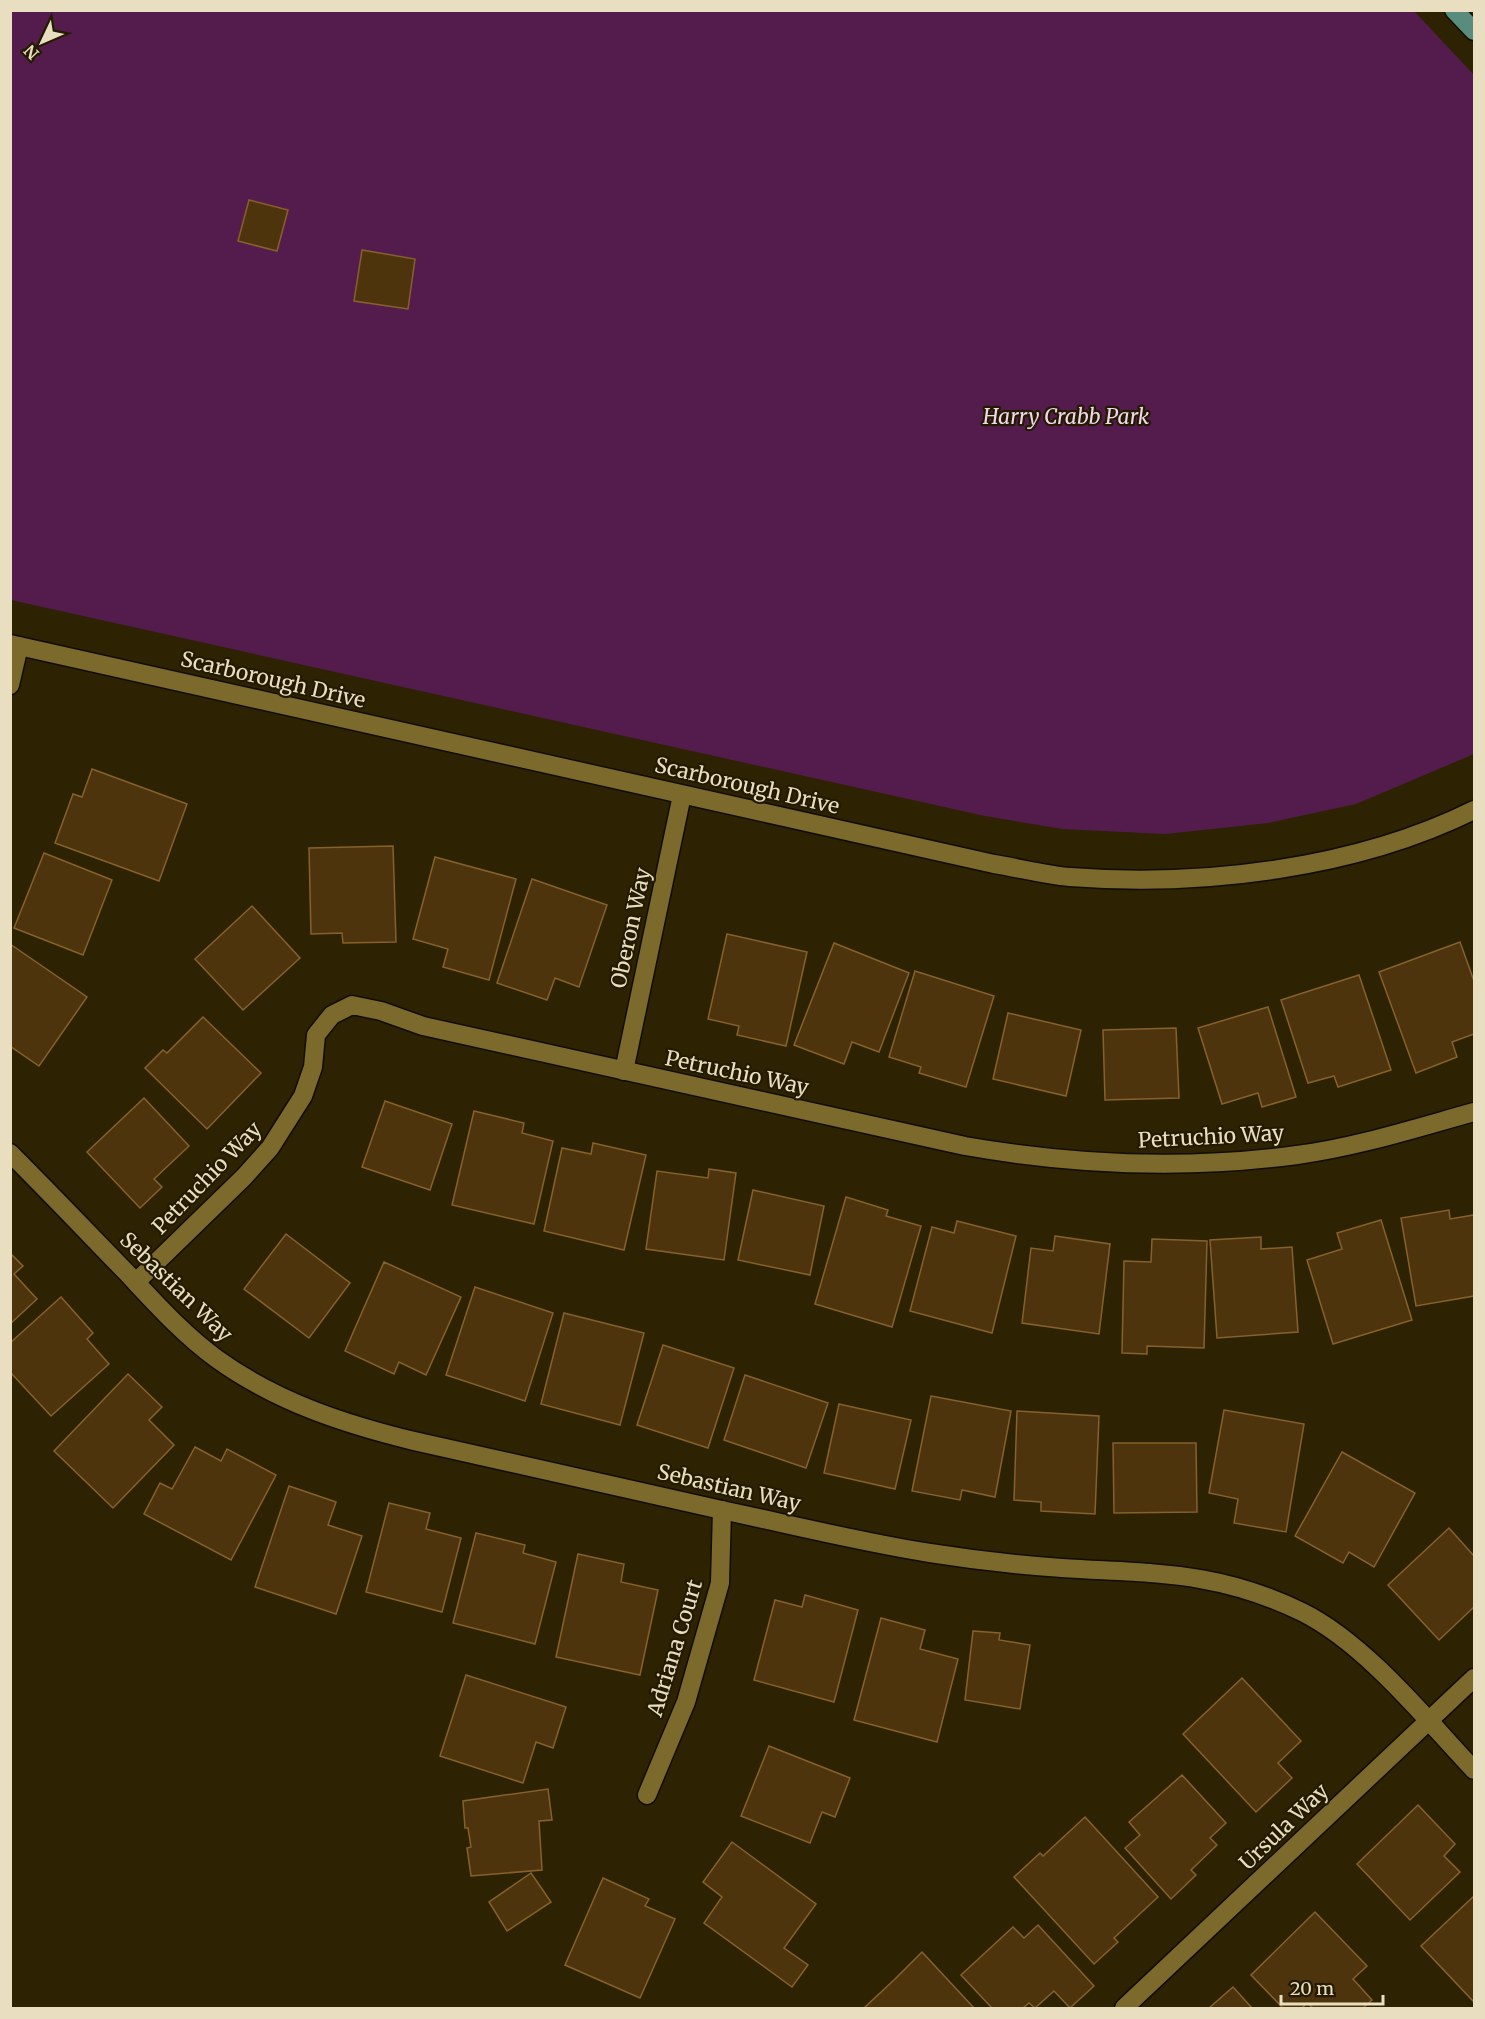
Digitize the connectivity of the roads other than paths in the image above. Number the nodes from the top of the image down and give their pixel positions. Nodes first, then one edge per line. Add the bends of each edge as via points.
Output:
1 (1454, 10) edge
2 (1474, 31) edge
3 (15, 645) edge
4 (10, 685) edge
5 (682, 795) junction
6 (1474, 810) edge
7 (624, 1071) junction
8 (1474, 1112) edge
9 (10, 1153) edge
10 (136, 1282) junction
11 (722, 1510) junction
12 (1474, 1678) edge
13 (1428, 1722) junction
14 (1474, 1770) edge
15 (647, 1795) dead end
16 (1124, 2008) edge

1 - 2 main road
3 - 4 street
3 - 5 street, Scarborough Drive
5 - 6 street, Scarborough Drive via 994,864 1068,877 1129,879 1194,878 1332,860
5 - 7 street, Oberon Way
7 - 8 street, Petruchio Way via 965,1146 1089,1162 1192,1163 1298,1155
7 - 10 street, Petruchio Way via 423,1026 352,1005 332,1015 316,1035 313,1068 303,1096 270,1148
9 - 10 street, Sebastian Way
10 - 11 street, Sebastian Way via 217,1359 318,1414 363,1429
11 - 13 street, Sebastian Way via 932,1553 1062,1568 1165,1572 1239,1587 1305,1613 1337,1633
11 - 15 street, Adriana Court via 720,1582 709,1624 686,1701
12 - 13 street, Ursula Way
13 - 14 street, Sebastian Way
13 - 16 street, Ursula Way

